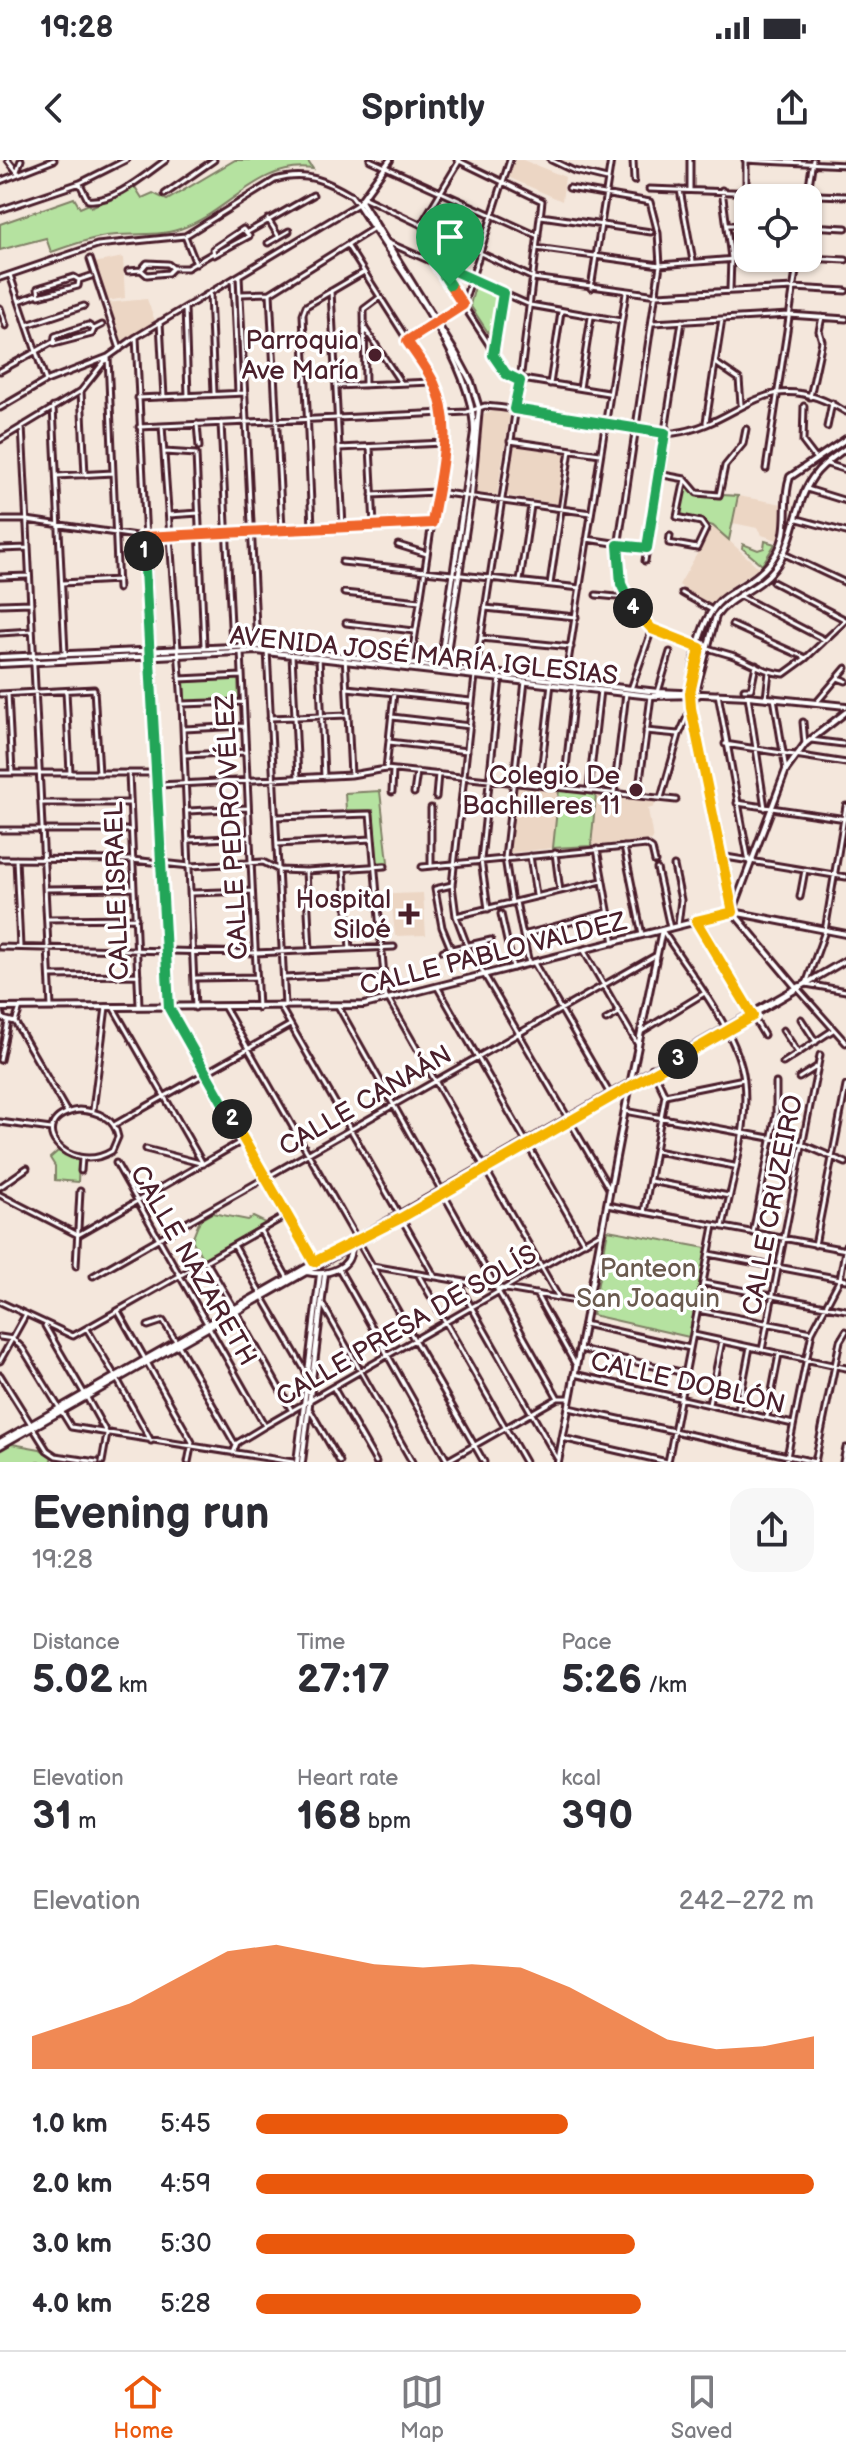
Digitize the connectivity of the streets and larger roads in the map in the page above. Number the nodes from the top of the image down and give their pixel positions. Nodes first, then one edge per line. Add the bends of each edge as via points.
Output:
1 (8, 160) edge
2 (21, 160) edge
3 (54, 160) edge
4 (126, 160) edge
5 (166, 160) edge
6 (214, 160) edge
7 (370, 160) edge
8 (390, 160) edge
9 (459, 160) edge
10 (510, 160) edge
11 (551, 160) edge
12 (611, 160) edge
13 (633, 160) edge
14 (690, 160) edge
15 (746, 160) edge
16 (207, 162) edge
17 (813, 162) edge
18 (846, 165) edge
19 (385, 167) junction
20 (18, 173) junction
21 (607, 179) junction
22 (504, 180) junction
23 (0, 181) edge
24 (634, 181) dead end
25 (80, 183) junction
26 (746, 184) edge
27 (809, 184) edge
28 (569, 188) dead end
29 (649, 189) dead end
30 (679, 189) junction
31 (690, 189) junction
32 (722, 190) junction
33 (734, 190) edge
34 (441, 192) junction
35 (165, 194) dead end
36 (604, 194) junction
37 (313, 195) dead end
38 (822, 196) edge
39 (846, 196) edge
40 (361, 201) junction
41 (0, 210) edge
42 (492, 215) junction
43 (541, 216) junction
44 (268, 219) junction
45 (421, 225) junction
46 (599, 225) junction
47 (728, 225) junction
48 (734, 225) edge
49 (376, 227) junction
50 (822, 227) edge
51 (846, 228) edge
52 (289, 231) dead end
53 (248, 232) junction
54 (651, 232) dead end
55 (185, 236) junction
56 (538, 236) junction
57 (279, 237) junction
58 (383, 240) junction
59 (268, 243) dead end
60 (347, 245) junction
61 (536, 248) junction
62 (481, 252) junction
63 (213, 253) junction
64 (731, 258) junction
65 (90, 259) dead end
66 (595, 259) junction
67 (822, 259) edge
68 (846, 260) edge
69 (693, 261) junction
70 (436, 263) junction
71 (196, 264) junction
72 (660, 265) junction
73 (173, 268) junction
74 (141, 270) junction
75 (128, 271) dead end
76 (364, 272) junction
77 (796, 272) edge
78 (10, 275) junction
79 (91, 276) dead end
80 (239, 276) junction
81 (0, 278) edge
82 (533, 278) junction
83 (233, 279) junction
84 (471, 279) junction
85 (79, 280) junction
86 (591, 288) junction
87 (794, 288) junction
88 (331, 291) junction
89 (730, 291) junction
90 (846, 291) edge
91 (210, 293) junction
92 (270, 293) junction
93 (503, 293) junction
94 (626, 293) junction
95 (38, 294) junction
96 (240, 294) junction
97 (657, 295) junction
98 (380, 297) junction
99 (19, 301) junction
100 (463, 305) junction
101 (530, 305) junction
102 (84, 306) dead end
103 (0, 308) edge
104 (185, 308) junction
105 (561, 312) junction
106 (789, 315) junction
107 (591, 317) junction
108 (822, 317) junction
109 (722, 319) junction
110 (846, 319) edge
111 (622, 321) junction
112 (682, 321) junction
113 (160, 322) junction
114 (435, 323) junction
115 (653, 323) junction
116 (27, 325) junction
117 (102, 325) dead end
118 (6, 326) dead end
119 (364, 327) junction
120 (94, 329) junction
121 (136, 337) junction
122 (407, 341) junction
123 (53, 342) junction
124 (120, 349) junction
125 (35, 350) junction
126 (493, 355) junction
127 (108, 357) junction
128 (717, 364) junction
129 (0, 371) edge
130 (46, 381) junction
131 (520, 381) junction
132 (434, 382) junction
133 (401, 383) junction
134 (365, 385) junction
135 (550, 385) junction
136 (336, 386) junction
137 (580, 389) junction
138 (81, 391) junction
139 (238, 393) junction
140 (245, 393) junction
141 (610, 393) junction
142 (777, 393) junction
143 (214, 394) junction
144 (188, 396) junction
145 (164, 397) junction
146 (810, 397) junction
147 (138, 398) junction
148 (832, 403) junction
149 (741, 404) junction
150 (804, 406) dead end
151 (53, 407) junction
152 (0, 408) edge
153 (476, 409) junction
154 (514, 409) junction
155 (846, 412) edge
156 (444, 413) junction
157 (338, 418) junction
158 (307, 419) junction
159 (276, 421) junction
160 (246, 422) junction
161 (221, 423) junction
162 (197, 424) junction
163 (605, 424) junction
164 (706, 424) junction
165 (22, 426) junction
166 (162, 426) junction
167 (139, 427) junction
168 (827, 427) dead end
169 (636, 429) junction
170 (746, 429) dead end
171 (665, 433) junction
172 (846, 439) edge
173 (0, 440) edge
174 (510, 441) junction
175 (444, 443) junction
176 (199, 447) dead end
177 (370, 447) junction
178 (339, 448) junction
179 (846, 448) edge
180 (570, 450) junction
181 (164, 452) junction
182 (600, 454) junction
183 (816, 459) junction
184 (825, 464) junction
185 (766, 469) dead end
186 (846, 470) edge
187 (113, 473) junction
188 (658, 474) junction
189 (85, 475) junction
190 (57, 476) junction
191 (685, 479) junction
192 (807, 489) junction
193 (437, 492) junction
194 (372, 495) junction
195 (468, 496) junction
196 (501, 501) junction
197 (846, 501) edge
198 (531, 505) junction
199 (561, 509) junction
200 (199, 513) junction
201 (591, 514) junction
202 (169, 515) junction
203 (798, 519) junction
204 (0, 520) edge
205 (27, 520) junction
206 (432, 523) junction
207 (59, 526) junction
208 (374, 526) junction
209 (343, 527) junction
210 (312, 528) junction
211 (282, 530) junction
212 (251, 531) junction
213 (226, 532) junction
214 (846, 532) edge
215 (200, 534) junction
216 (116, 536) junction
217 (171, 536) junction
218 (670, 536) dead end
219 (143, 537) junction
220 (587, 539) junction
221 (398, 545) dead end
222 (618, 545) junction
223 (28, 548) junction
224 (647, 548) junction
225 (0, 549) edge
226 (778, 551) junction
227 (427, 554) junction
228 (785, 554) junction
229 (645, 561) dead end
230 (342, 562) dead end
231 (425, 571) junction
232 (457, 574) junction
233 (30, 576) junction
234 (0, 577) edge
235 (490, 578) junction
236 (118, 580) junction
237 (520, 581) junction
238 (773, 582) dead end
239 (62, 583) junction
240 (846, 583) edge
241 (550, 584) junction
242 (580, 588) junction
243 (118, 589) dead end
244 (344, 593) dead end
245 (682, 593) dead end
246 (596, 595) dead end
247 (740, 596) junction
248 (627, 598) junction
249 (420, 601) junction
250 (31, 603) junction
251 (0, 604) edge
252 (485, 608) junction
253 (712, 610) junction
254 (576, 617) junction
255 (846, 620) edge
256 (346, 623) dead end
257 (732, 625) dead end
258 (652, 629) junction
259 (33, 631) junction
260 (415, 631) junction
261 (0, 633) edge
262 (481, 638) junction
263 (826, 640) junction
264 (232, 645) junction
265 (204, 646) junction
266 (571, 647) junction
267 (151, 648) junction
268 (241, 648) junction
269 (257, 648) junction
270 (703, 649) junction
271 (178, 650) junction
272 (267, 650) junction
273 (670, 652) dead end
274 (65, 653) junction
275 (34, 655) junction
276 (152, 655) junction
277 (292, 655) junction
278 (318, 655) junction
279 (0, 657) edge
280 (346, 658) junction
281 (806, 658) junction
282 (35, 662) junction
283 (411, 662) junction
284 (0, 664) edge
285 (756, 665) junction
286 (442, 668) junction
287 (846, 668) edge
288 (476, 672) junction
289 (769, 672) junction
290 (242, 676) junction
291 (500, 678) junction
292 (838, 678) junction
293 (180, 679) junction
294 (525, 681) junction
295 (846, 681) edge
296 (565, 682) junction
297 (551, 683) junction
298 (575, 686) junction
299 (347, 688) junction
300 (744, 689) dead end
301 (600, 690) junction
302 (66, 691) junction
303 (628, 691) junction
304 (36, 692) junction
305 (658, 692) junction
306 (394, 693) junction
307 (0, 694) edge
308 (8, 694) junction
309 (694, 694) junction
310 (718, 694) junction
311 (651, 696) junction
312 (748, 696) junction
313 (766, 698) junction
314 (774, 698) junction
315 (243, 701) junction
316 (472, 701) junction
317 (817, 702) junction
318 (182, 704) junction
319 (692, 706) junction
320 (846, 709) edge
321 (348, 715) junction
322 (321, 716) junction
323 (296, 717) junction
324 (392, 717) junction
325 (270, 718) junction
326 (803, 722) dead end
327 (244, 726) junction
328 (470, 726) junction
329 (184, 729) junction
330 (646, 731) junction
331 (679, 735) junction
332 (811, 740) junction
333 (389, 742) junction
334 (725, 744) junction
335 (805, 744) junction
336 (843, 744) dead end
337 (756, 748) junction
338 (467, 751) junction
339 (245, 752) junction
340 (783, 752) junction
341 (797, 754) junction
342 (185, 755) junction
343 (846, 763) edge
344 (386, 769) junction
345 (393, 770) junction
346 (786, 770) junction
347 (417, 772) junction
348 (0, 773) edge
349 (12, 773) junction
350 (39, 773) junction
351 (70, 773) junction
352 (99, 773) junction
353 (129, 773) junction
354 (158, 773) junction
355 (438, 774) junction
356 (351, 775) junction
357 (464, 776) junction
358 (324, 777) junction
359 (298, 778) junction
360 (273, 779) junction
361 (489, 779) junction
362 (247, 781) junction
363 (514, 782) junction
364 (159, 785) junction
365 (187, 785) junction
366 (540, 785) junction
367 (564, 787) junction
368 (589, 791) junction
369 (392, 792) dead end
370 (414, 793) dead end
371 (614, 794) junction
372 (638, 796) junction
373 (436, 797) dead end
374 (661, 798) junction
375 (676, 800) dead end
376 (41, 803) junction
377 (130, 803) junction
378 (737, 803) junction
379 (846, 806) edge
380 (248, 808) junction
381 (431, 808) dead end
382 (768, 808) junction
383 (188, 811) junction
384 (276, 817) junction
385 (845, 819) edge
386 (0, 830) edge
387 (131, 830) junction
388 (42, 831) junction
389 (249, 837) junction
390 (372, 839) junction
391 (189, 840) junction
392 (277, 844) junction
393 (624, 847) junction
394 (597, 849) junction
395 (555, 853) junction
396 (530, 856) junction
397 (720, 856) junction
398 (505, 858) junction
399 (0, 859) edge
400 (16, 859) junction
401 (44, 859) junction
402 (132, 860) junction
403 (481, 860) junction
404 (161, 862) junction
405 (251, 862) junction
406 (655, 862) dead end
407 (749, 862) junction
408 (455, 863) junction
409 (190, 866) junction
410 (385, 866) dead end
411 (431, 866) junction
412 (674, 866) dead end
413 (422, 867) dead end
414 (374, 868) junction
415 (657, 869) dead end
416 (279, 870) junction
417 (344, 870) junction
418 (805, 870) junction
419 (306, 871) junction
420 (834, 875) junction
421 (846, 877) edge
422 (602, 881) junction
423 (452, 885) junction
424 (134, 888) junction
425 (46, 889) junction
426 (252, 891) junction
427 (560, 891) junction
428 (192, 893) junction
429 (536, 897) junction
430 (800, 897) dead end
431 (514, 902) junction
432 (488, 909) junction
433 (608, 912) junction
434 (733, 912) junction
435 (501, 914) dead end
436 (456, 916) junction
437 (136, 918) junction
438 (47, 919) junction
439 (696, 921) junction
440 (678, 926) junction
441 (670, 928) junction
442 (662, 930) junction
443 (825, 931) junction
444 (846, 934) edge
445 (523, 935) junction
446 (642, 935) junction
447 (491, 940) dead end
448 (614, 943) junction
449 (467, 945) junction
450 (0, 947) edge
451 (20, 947) junction
452 (49, 947) junction
453 (394, 947) dead end
454 (382, 948) junction
455 (137, 949) junction
456 (350, 949) junction
457 (451, 949) junction
458 (165, 951) junction
459 (310, 951) junction
460 (443, 951) dead end
461 (584, 951) junction
462 (195, 952) junction
463 (283, 952) junction
464 (255, 953) junction
465 (655, 956) junction
466 (846, 960) edge
467 (532, 964) junction
468 (513, 968) junction
469 (384, 973) junction
470 (138, 975) junction
471 (50, 976) junction
472 (486, 976) junction
473 (257, 977) junction
474 (196, 978) junction
475 (284, 978) junction
476 (603, 985) junction
477 (800, 986) junction
478 (438, 988) junction
479 (846, 991) edge
480 (703, 994) junction
481 (388, 1000) junction
482 (338, 1006) junction
483 (51, 1007) junction
484 (106, 1007) junction
485 (113, 1007) junction
486 (139, 1007) junction
487 (0, 1008) edge
488 (20, 1008) junction
489 (169, 1008) junction
490 (195, 1008) junction
491 (225, 1008) junction
492 (258, 1008) junction
493 (283, 1008) junction
494 (562, 1008) junction
495 (619, 1013) junction
496 (752, 1014) junction
497 (801, 1019) dead end
498 (606, 1020) dead end
499 (8, 1022) junction
500 (15, 1022) junction
501 (290, 1025) junction
502 (725, 1030) junction
503 (783, 1030) dead end
504 (834, 1030) junction
505 (640, 1032) junction
506 (519, 1033) junction
507 (764, 1035) dead end
508 (816, 1042) junction
509 (846, 1043) edge
510 (638, 1045) junction
511 (248, 1049) junction
512 (798, 1053) junction
513 (820, 1055) dead end
514 (477, 1057) junction
515 (0, 1060) edge
516 (783, 1063) dead end
517 (818, 1066) junction
518 (654, 1070) junction
519 (206, 1073) junction
520 (799, 1078) dead end
521 (744, 1079) junction
522 (631, 1080) junction
523 (435, 1082) junction
524 (776, 1083) dead end
525 (846, 1086) edge
526 (630, 1087) junction
527 (611, 1095) junction
528 (665, 1095) junction
529 (164, 1097) junction
530 (393, 1106) junction
531 (625, 1111) junction
532 (67, 1112) junction
533 (93, 1112) junction
534 (661, 1118) junction
535 (569, 1120) junction
536 (0, 1122) edge
537 (114, 1125) junction
538 (51, 1129) junction
539 (350, 1130) junction
540 (741, 1133) junction
541 (771, 1139) junction
542 (244, 1140) junction
543 (527, 1144) junction
544 (802, 1144) junction
545 (146, 1149) dead end
546 (656, 1151) junction
547 (308, 1154) junction
548 (833, 1154) junction
549 (82, 1158) junction
550 (116, 1163) dead end
551 (846, 1163) edge
552 (203, 1164) junction
553 (735, 1167) junction
554 (27, 1168) dead end
555 (484, 1168) junction
556 (81, 1171) dead end
557 (266, 1177) junction
558 (650, 1181) junction
559 (0, 1187) edge
560 (610, 1190) junction
561 (80, 1191) dead end
562 (442, 1192) junction
563 (0, 1195) edge
564 (729, 1196) junction
565 (137, 1201) junction
566 (607, 1205) junction
567 (644, 1212) junction
568 (287, 1215) junction
569 (400, 1216) junction
570 (714, 1225) junction
571 (723, 1227) junction
572 (260, 1230) junction
573 (602, 1232) junction
574 (753, 1233) junction
575 (78, 1235) junction
576 (158, 1239) junction
577 (784, 1239) junction
578 (357, 1240) junction
579 (584, 1243) junction
580 (350, 1244) junction
581 (234, 1245) junction
582 (815, 1245) junction
583 (846, 1249) edge
584 (709, 1254) junction
585 (206, 1261) junction
586 (314, 1262) junction
587 (76, 1266) dead end
588 (372, 1266) junction
589 (778, 1267) junction
590 (542, 1268) junction
591 (339, 1269) junction
592 (303, 1270) junction
593 (322, 1274) junction
594 (418, 1274) junction
595 (93, 1276) dead end
596 (180, 1276) junction
597 (287, 1277) junction
598 (435, 1277) junction
599 (840, 1279) junction
600 (456, 1280) junction
601 (846, 1280) edge
602 (704, 1283) junction
603 (497, 1287) junction
604 (507, 1289) junction
605 (500, 1293) junction
606 (261, 1294) junction
607 (536, 1294) junction
608 (772, 1297) junction
609 (559, 1298) junction
610 (321, 1302) junction
611 (588, 1303) junction
612 (0, 1304) edge
613 (828, 1307) junction
614 (472, 1308) junction
615 (235, 1310) junction
616 (698, 1310) junction
617 (846, 1310) edge
618 (118, 1311) junction
619 (26, 1314) junction
620 (43, 1323) junction
621 (445, 1324) junction
622 (584, 1324) junction
623 (767, 1324) junction
624 (207, 1325) junction
625 (148, 1326) dead end
626 (87, 1329) junction
627 (846, 1331) edge
628 (812, 1332) junction
629 (694, 1335) junction
630 (0, 1337) edge
631 (13, 1339) junction
632 (415, 1341) junction
633 (722, 1341) junction
634 (177, 1343) junction
635 (750, 1347) junction
636 (691, 1348) junction
637 (579, 1349) junction
638 (762, 1350) junction
639 (779, 1354) junction
640 (388, 1356) junction
641 (807, 1359) junction
642 (146, 1360) junction
643 (0, 1361) edge
644 (576, 1365) junction
645 (835, 1365) junction
646 (846, 1368) edge
647 (360, 1372) junction
648 (308, 1374) junction
649 (574, 1374) junction
650 (686, 1374) junction
651 (0, 1375) edge
652 (116, 1377) junction
653 (333, 1387) junction
654 (85, 1395) junction
655 (558, 1398) junction
656 (681, 1398) junction
657 (569, 1399) junction
658 (307, 1403) junction
659 (709, 1405) junction
660 (567, 1408) junction
661 (58, 1410) junction
662 (292, 1411) junction
663 (738, 1411) junction
664 (531, 1413) junction
665 (766, 1418) junction
666 (794, 1424) junction
667 (31, 1426) junction
668 (265, 1426) junction
669 (504, 1428) junction
670 (674, 1432) junction
671 (0, 1433) edge
672 (107, 1434) junction
673 (562, 1438) junction
674 (151, 1441) junction
675 (1, 1442) edge
676 (235, 1444) junction
677 (474, 1445) junction
678 (191, 1447) junction
679 (846, 1448) edge
680 (233, 1453) junction
681 (56, 1456) junction
682 (787, 1456) junction
683 (558, 1460) edge
684 (55, 1462) edge
685 (100, 1462) edge
686 (188, 1462) edge
687 (297, 1462) edge
688 (340, 1462) edge
689 (376, 1462) edge
690 (412, 1462) edge
691 (447, 1462) edge
692 (484, 1462) edge
693 (525, 1462) edge
694 (667, 1462) edge
695 (786, 1462) edge
696 (815, 1462) edge
697 (843, 1462) edge

1 - 20 street
2 - 20 street
3 - 20 street
4 - 25 street
5 - 25 street via 94,201 88,200
6 - 16 street
7 - 19 street
8 - 19 street
9 - 22 street
9 - 34 street
10 - 22 street
11 - 21 street
12 - 21 street
13 - 24 street
14 - 31 street
15 - 17 street
15 - 26 street
16 - 35 street
17 - 18 street
17 - 27 street
19 - 34 street
19 - 40 street
20 - 23 street
21 - 36 street
22 - 42 street
22 - 43 street via 542,198
25 - 41 street
28 - 36 street
29 - 30 street
30 - 31 street
30 - 69 street
31 - 32 street
32 - 33 street
32 - 47 street
34 - 42 street
34 - 45 street
36 - 46 street
36 - 72 street via 650,202
37 - 44 street
38 - 39 street
40 - 45 street
40 - 49 street
40 - 55 street via 313,176 287,176
40 - 80 street
42 - 56 street
42 - 62 street
43 - 46 street
43 - 56 street
44 - 53 street
44 - 57 street
45 - 62 street
46 - 54 street
46 - 66 street
47 - 48 street
47 - 64 street
49 - 58 street
49 - 60 street
50 - 51 street
52 - 57 street
53 - 63 street via 239,243
53 - 63 street via 243,229
55 - 71 street
55 - 78 street via 97,245
56 - 61 street
57 - 59 street
58 - 70 street
58 - 114 street
60 - 76 street
60 - 92 street
61 - 66 street
61 - 82 street
62 - 82 street
62 - 84 street
63 - 71 street
64 - 69 street
64 - 89 street
65 - 124 street
66 - 72 street
66 - 86 street
67 - 68 street
69 - 72 street
70 - 84 street
70 - 100 street
71 - 73 street
72 - 97 street
73 - 74 street via 147,275
73 - 74 street via 147,263
74 - 75 street
76 - 88 street
76 - 98 street
77 - 87 street
78 - 81 street
78 - 99 street
79 - 85 street
80 - 83 street
80 - 96 street
82 - 86 street
82 - 101 street
83 - 91 street
83 - 139 street
84 - 93 street
84 - 100 street
85 - 95 street via 78,286
85 - 95 street via 38,288
86 - 94 street
87 - 89 street
87 - 90 street
87 - 106 street
88 - 136 street
88 - 158 street via 306,306 303,314
89 - 97 street
91 - 104 street
91 - 143 street
92 - 96 street
92 - 159 street
93 - 101 street
93 - 126 street
94 - 97 street
94 - 111 street
95 - 99 street
96 - 140 street
97 - 115 street
98 - 119 street via 364,309
98 - 122 street
99 - 116 street
100 - 114 street
100 - 126 street
101 - 105 street
101 - 131 street
102 - 116 street
103 - 118 street
104 - 113 street
104 - 144 street
105 - 107 street
105 - 135 street
106 - 108 street
106 - 109 street
106 - 142 street
107 - 111 street
107 - 137 street
108 - 110 street
108 - 146 street
109 - 112 street
109 - 128 street
111 - 141 street
112 - 115 street
112 - 171 street
113 - 121 street
113 - 145 street
114 - 122 street
114 - 153 street via 471,382
115 - 169 street
116 - 125 street
117 - 120 street
119 - 133 street
119 - 134 street
120 - 123 street via 92,334
120 - 123 street via 88,325 55,336
121 - 124 street
121 - 147 street
122 - 132 street
123 - 125 street
124 - 127 street
125 - 129 street
125 - 130 street
126 - 131 street via 506,374
127 - 130 street
127 - 138 street
127 - 187 street
128 - 149 street via 739,379
128 - 164 street
130 - 152 street
131 - 135 street
131 - 154 street
132 - 133 street
132 - 156 street
133 - 134 street
134 - 136 street
135 - 137 street
136 - 157 street
137 - 141 street
138 - 151 street
138 - 189 street
139 - 140 street
139 - 143 street
140 - 160 street
141 - 163 street
142 - 146 street
142 - 149 street
142 - 185 street
143 - 144 street
144 - 145 street
145 - 147 street
146 - 148 street
147 - 167 street
148 - 155 street
148 - 168 street
149 - 164 street
150 - 183 street via 803,442
151 - 165 street
151 - 190 street
153 - 154 street
153 - 156 street
153 - 195 street
154 - 163 street
154 - 174 street
156 - 157 street
156 - 175 street
157 - 158 street
157 - 178 street
158 - 159 street
158 - 210 street
159 - 160 street
159 - 211 street
160 - 161 street
160 - 212 street
161 - 162 street
161 - 213 street
162 - 166 street
162 - 176 street
163 - 169 street
163 - 182 street
164 - 171 street
165 - 173 street
165 - 205 street
166 - 167 street
166 - 181 street
167 - 219 street
169 - 171 street
169 - 222 street
170 - 191 street via 743,444 725,466 721,494 697,493
171 - 188 street
172 - 183 street
174 - 180 street
174 - 196 street
175 - 177 street
175 - 193 street
177 - 178 street
177 - 194 street
178 - 209 street
179 - 184 street
180 - 182 street
180 - 199 street
181 - 200 street via 194,452
181 - 202 street
182 - 201 street
183 - 226 street via 790,477 788,522
184 - 186 street
184 - 192 street
187 - 189 street
187 - 216 street
188 - 191 street
188 - 224 street
189 - 190 street
190 - 207 street
191 - 218 street via 678,519 701,522 706,529 697,548 671,544
192 - 197 street
192 - 203 street
193 - 194 street
193 - 195 street
193 - 206 street
194 - 208 street
195 - 196 street
195 - 232 street
196 - 198 street
196 - 235 street
198 - 199 street
198 - 237 street
199 - 201 street
199 - 241 street
200 - 202 street
200 - 215 street
201 - 220 street
202 - 217 street
203 - 214 street
203 - 228 street
204 - 205 street
205 - 207 street
205 - 223 street
206 - 208 street
206 - 227 street
207 - 216 street
207 - 239 street
208 - 209 street
209 - 210 street
210 - 211 street
211 - 212 street
212 - 213 street
212 - 269 street
213 - 215 street
213 - 264 street
215 - 217 street
215 - 265 street
216 - 219 street
216 - 236 street
217 - 219 street
217 - 271 street
219 - 267 street
220 - 222 street
220 - 242 street
221 - 227 street
222 - 224 street
222 - 248 street via 617,564
223 - 225 street
223 - 233 street
224 - 229 street
226 - 228 street
226 - 253 street via 755,580 725,596
227 - 231 street
228 - 240 street
228 - 247 street via 760,585
230 - 231 street
231 - 232 street
231 - 249 street
232 - 235 street
232 - 286 street
233 - 234 street
233 - 250 street
235 - 237 street
235 - 252 street
236 - 239 street
236 - 243 street
237 - 241 street
238 - 255 street
239 - 274 street
241 - 242 street
242 - 254 street
244 - 249 street
245 - 253 street
246 - 248 street
247 - 263 street
247 - 270 street via 716,616
248 - 258 street
249 - 260 street
250 - 251 street
250 - 259 street
252 - 254 street
252 - 262 street
253 - 270 street
254 - 266 street
255 - 263 street
256 - 260 street
257 - 281 street
258 - 270 street
258 - 303 street
259 - 261 street
259 - 275 street
260 - 283 street
262 - 266 street
262 - 288 street
263 - 281 street
264 - 265 street, AVENIDA JOSÉ MARÍA IGLESIAS
264 - 268 street, AVENIDA JOSÉ MARÍA IGLESIAS
265 - 271 street, AVENIDA JOSÉ MARÍA IGLESIAS
266 - 296 street
267 - 271 street, AVENIDA JOSÉ MARÍA IGLESIAS
267 - 274 street, AVENIDA JOSÉ MARÍA IGLESIAS
267 - 276 street
268 - 269 street, AVENIDA JOSÉ MARÍA IGLESIAS
268 - 271 street, AVENIDA JOSÉ MARÍA IGLESIAS
268 - 290 street, CALLE PEDRO VÉLEZ
269 - 272 street, AVENIDA JOSÉ MARÍA IGLESIAS
270 - 285 street
270 - 309 street
271 - 276 street, AVENIDA JOSÉ MARÍA IGLESIAS
271 - 293 street
272 - 277 street, AVENIDA JOSÉ MARÍA IGLESIAS
272 - 278 street, AVENIDA JOSÉ MARÍA IGLESIAS
272 - 325 street
273 - 305 street
274 - 275 street, AVENIDA JOSÉ MARÍA IGLESIAS
275 - 279 street, AVENIDA JOSÉ MARÍA IGLESIAS
275 - 282 street
276 - 282 street, AVENIDA JOSÉ MARÍA IGLESIAS
276 - 354 street
277 - 278 street, AVENIDA JOSÉ MARÍA IGLESIAS
277 - 323 street
278 - 280 street, AVENIDA JOSÉ MARÍA IGLESIAS
278 - 322 street
280 - 283 street, AVENIDA JOSÉ MARÍA IGLESIAS
280 - 286 street, AVENIDA JOSÉ MARÍA IGLESIAS
280 - 299 street
281 - 289 street via 784,674
282 - 284 street, AVENIDA JOSÉ MARÍA IGLESIAS
282 - 304 street
283 - 286 street, AVENIDA JOSÉ MARÍA IGLESIAS
285 - 289 street
285 - 300 street via 751,689
286 - 288 street, AVENIDA JOSÉ MARÍA IGLESIAS
287 - 292 street
288 - 291 street, AVENIDA JOSÉ MARÍA IGLESIAS
288 - 296 street, AVENIDA JOSÉ MARÍA IGLESIAS
288 - 316 street
289 - 313 street
290 - 293 street
290 - 315 street, CALLE PEDRO VÉLEZ
291 - 294 street, AVENIDA JOSÉ MARÍA IGLESIAS
291 - 361 street
292 - 295 street
292 - 317 street
293 - 318 street
294 - 297 street, AVENIDA JOSÉ MARÍA IGLESIAS
294 - 363 street
296 - 297 street, AVENIDA JOSÉ MARÍA IGLESIAS
296 - 298 street, AVENIDA JOSÉ MARÍA IGLESIAS
296 - 303 street, AVENIDA JOSÉ MARÍA IGLESIAS
297 - 366 street
298 - 301 street, AVENIDA JOSÉ MARÍA IGLESIAS
298 - 367 street
299 - 306 street
299 - 321 street
301 - 303 street, AVENIDA JOSÉ MARÍA IGLESIAS
301 - 368 street
302 - 304 street
302 - 351 street
302 - 352 street via 94,689
303 - 305 street, AVENIDA JOSÉ MARÍA IGLESIAS
303 - 311 street, AVENIDA JOSÉ MARÍA IGLESIAS
303 - 371 street
304 - 308 street
304 - 350 street
305 - 309 street, AVENIDA JOSÉ MARÍA IGLESIAS
306 - 316 street
306 - 324 street
307 - 308 street
308 - 349 street
309 - 310 street, AVENIDA JOSÉ MARÍA IGLESIAS
309 - 311 street, AVENIDA JOSÉ MARÍA IGLESIAS
309 - 319 street
310 - 312 street, AVENIDA JOSÉ MARÍA IGLESIAS
310 - 334 street
311 - 330 street
312 - 313 street, AVENIDA JOSÉ MARÍA IGLESIAS
312 - 337 street
313 - 314 street, AVENIDA JOSÉ MARÍA IGLESIAS
314 - 317 street, AVENIDA JOSÉ MARÍA IGLESIAS
314 - 340 street
315 - 318 street
315 - 327 street, CALLE PEDRO VÉLEZ
316 - 328 street
317 - 320 street, AVENIDA JOSÉ MARÍA IGLESIAS
318 - 329 street
319 - 331 street
319 - 397 street
320 - 332 street
321 - 322 street
321 - 356 street
322 - 323 street
322 - 358 street
323 - 325 street
323 - 359 street
324 - 328 street
324 - 333 street
325 - 360 street
326 - 335 street
327 - 329 street
327 - 339 street, CALLE PEDRO VÉLEZ
328 - 338 street
329 - 342 street
330 - 331 street
330 - 372 street
331 - 374 street
332 - 335 street
332 - 336 street
333 - 338 street
333 - 344 street
334 - 337 street
334 - 378 street
335 - 341 street
337 - 340 street
337 - 382 street
338 - 357 street
339 - 342 street
339 - 362 street, CALLE PEDRO VÉLEZ
340 - 341 street
340 - 346 street
341 - 343 street
341 - 346 street
342 - 365 street
344 - 345 street
344 - 356 street
345 - 347 street
345 - 369 street
346 - 382 street
347 - 355 street
347 - 370 street
348 - 349 street
349 - 350 street
350 - 351 street
350 - 376 street
351 - 352 street
352 - 353 street
353 - 354 street
353 - 377 street, CALLE ISRAEL
354 - 364 street
355 - 357 street
355 - 373 street
356 - 358 street
357 - 361 street
357 - 408 street
358 - 359 street
359 - 360 street
360 - 362 street
360 - 384 street
361 - 363 street
361 - 403 street
362 - 365 street
362 - 380 street, CALLE PEDRO VÉLEZ
363 - 366 street
363 - 398 street
364 - 365 street
364 - 404 street
365 - 383 street
366 - 367 street
367 - 368 street
368 - 371 street
371 - 372 street
372 - 374 street
374 - 375 street
376 - 377 street
376 - 388 street
377 - 387 street, CALLE ISRAEL
378 - 382 street
378 - 407 street
379 - 385 street
380 - 383 street
380 - 389 street, CALLE PEDRO VÉLEZ
381 - 411 street
382 - 385 street
382 - 407 street
383 - 391 street
384 - 390 street via 370,814
384 - 392 street
385 - 420 street
386 - 388 street
387 - 388 street
387 - 402 street, CALLE ISRAEL
388 - 401 street
389 - 391 street
389 - 405 street, CALLE PEDRO VÉLEZ
390 - 392 street
390 - 414 street
391 - 409 street
392 - 416 street
393 - 394 street
393 - 406 street via 650,846
393 - 446 street
394 - 395 street
394 - 422 street
395 - 396 street
395 - 427 street
396 - 398 street
396 - 429 street
397 - 407 street
397 - 434 street
398 - 403 street
398 - 431 street
399 - 400 street
400 - 401 street
400 - 451 street
401 - 402 street
401 - 425 street
402 - 404 street
402 - 424 street, CALLE ISRAEL
403 - 408 street
403 - 432 street
404 - 409 street
404 - 458 street
405 - 409 street
405 - 416 street
405 - 426 street, CALLE PEDRO VÉLEZ
407 - 418 street
407 - 434 street
408 - 411 street
408 - 423 street
409 - 428 street
410 - 414 street
411 - 413 street
412 - 440 street via 681,900
414 - 417 street
414 - 454 street
415 - 441 street
416 - 419 street
416 - 463 street
417 - 419 street
417 - 456 street
418 - 420 street
418 - 430 street
419 - 459 street
420 - 421 street
420 - 443 street
422 - 427 street
422 - 433 street
423 - 436 street
423 - 457 street via 435,889
424 - 425 street
424 - 437 street, CALLE ISRAEL
425 - 438 street
426 - 428 street
426 - 464 street, CALLE PEDRO VÉLEZ
427 - 429 street
428 - 462 street
429 - 431 street
431 - 432 street
431 - 445 street
432 - 436 street
433 - 445 street
433 - 448 street
434 - 439 street, CALLE PABLO VALDEZ
434 - 443 street, CALLE PABLO VALDEZ
434 - 477 street
435 - 468 street
436 - 449 street
437 - 438 street
437 - 455 street, CALLE ISRAEL
438 - 452 street
439 - 440 street, CALLE PABLO VALDEZ
439 - 496 street
440 - 441 street, CALLE PABLO VALDEZ
441 - 442 street, CALLE PABLO VALDEZ
442 - 446 street, CALLE PABLO VALDEZ
442 - 465 street
442 - 480 street
443 - 444 street, CALLE PABLO VALDEZ
443 - 477 street
445 - 467 street
446 - 448 street, CALLE PABLO VALDEZ
447 - 449 street
448 - 461 street, CALLE PABLO VALDEZ
449 - 457 street
449 - 472 street
450 - 451 street
451 - 452 street
452 - 455 street
452 - 471 street
453 - 454 street
454 - 456 street
454 - 469 street
455 - 458 street
455 - 470 street, CALLE ISRAEL
456 - 459 street
457 - 460 street
458 - 462 street
458 - 489 street
459 - 463 street
461 - 467 street, CALLE PABLO VALDEZ
461 - 476 street
462 - 464 street
462 - 474 street
463 - 464 street
463 - 475 street
464 - 473 street, CALLE PEDRO VÉLEZ
465 - 476 street, CALLE CANAÁN
465 - 505 street
466 - 477 street
467 - 468 street, CALLE PABLO VALDEZ
467 - 494 street
468 - 472 street, CALLE PABLO VALDEZ
469 - 475 street
469 - 481 street
470 - 471 street
470 - 486 street, CALLE ISRAEL
471 - 483 street
472 - 478 street, CALLE PABLO VALDEZ
472 - 506 street
473 - 474 street
473 - 492 street, CALLE PEDRO VÉLEZ
474 - 490 street
475 - 493 street
476 - 494 street, CALLE CANAÁN
476 - 495 street
477 - 479 street
477 - 496 street
477 - 504 street
478 - 481 street, CALLE PABLO VALDEZ
478 - 514 street
480 - 502 street
480 - 505 street
481 - 482 street, CALLE PABLO VALDEZ
481 - 523 street
482 - 493 street, CALLE PABLO VALDEZ
482 - 530 street
483 - 484 street, CALLE PABLO VALDEZ
483 - 488 street, CALLE PABLO VALDEZ
484 - 485 street, CALLE PABLO VALDEZ
484 - 533 street
485 - 486 street, CALLE PABLO VALDEZ
485 - 529 street
486 - 489 street, CALLE PABLO VALDEZ
487 - 488 street, CALLE PABLO VALDEZ
487 - 499 street
488 - 500 street
489 - 490 street, CALLE PABLO VALDEZ
489 - 519 street
490 - 491 street, CALLE PABLO VALDEZ
491 - 492 street, CALLE PABLO VALDEZ
491 - 511 street
492 - 493 street, CALLE PABLO VALDEZ
493 - 501 street
494 - 506 street, CALLE CANAÁN
494 - 527 street
495 - 498 street
495 - 510 street
496 - 502 street
496 - 507 street
497 - 508 street
499 - 500 street
499 - 515 street
500 - 532 street
501 - 511 street
501 - 539 street
502 - 518 street
502 - 521 street
503 - 512 street
504 - 508 street
504 - 509 street
505 - 510 street
506 - 514 street, CALLE CANAÁN
506 - 535 street
508 - 512 street
510 - 522 street
511 - 519 street
511 - 547 street
512 - 516 street
513 - 517 street, CALLE CRUZEIRO
514 - 523 street, CALLE CANAÁN
514 - 543 street
517 - 520 street
517 - 544 street, CALLE CRUZEIRO
518 - 522 street
518 - 526 street
518 - 528 street
519 - 529 street
519 - 542 street
521 - 528 street
521 - 540 street
522 - 526 street
522 - 527 street
523 - 530 street, CALLE CANAÁN
523 - 555 street
524 - 541 street
525 - 548 street
526 - 527 street
526 - 531 street
527 - 535 street
528 - 534 street
529 - 537 street
529 - 552 street
530 - 539 street, CALLE CANAÁN
530 - 562 street
531 - 534 street
531 - 560 street
532 - 533 street
532 - 538 street
533 - 537 street
534 - 540 street
534 - 546 street
535 - 543 street
535 - 560 street
536 - 538 street
537 - 549 street via 118,1137 112,1151
538 - 549 street via 57,1147
539 - 547 street, CALLE CANAÁN
539 - 569 street
540 - 541 street
540 - 553 street
541 - 544 street
541 - 574 street
542 - 552 street
542 - 557 street
543 - 555 street
543 - 579 street
544 - 548 street
544 - 577 street, CALLE CRUZEIRO
545 - 552 street
546 - 553 street
546 - 558 street
547 - 557 street, CALLE CANAÁN
547 - 578 street
548 - 551 street
548 - 582 street
549 - 556 street
550 - 565 street, CALLE NAZARETH
552 - 565 street
553 - 564 street
554 - 559 street
555 - 562 street
555 - 590 street
557 - 568 street
557 - 576 street, CALLE CANAÁN
558 - 564 street
558 - 567 street
560 - 566 street
561 - 575 street
562 - 569 street
562 - 603 street
563 - 575 street
564 - 571 street
565 - 575 street
565 - 576 street, CALLE NAZARETH
566 - 567 street
566 - 573 street
567 - 570 street
568 - 572 street
568 - 586 street
569 - 578 street
569 - 598 street
570 - 571 street
570 - 584 street
571 - 574 street
572 - 581 street
572 - 597 street
573 - 579 street, CALLE PRESA DE SOLÍS
573 - 611 street
574 - 577 street
575 - 587 street
576 - 595 street, CALLE CANAÁN
576 - 596 street, CALLE NAZARETH
577 - 582 street
577 - 589 street, CALLE CRUZEIRO
578 - 580 street
578 - 588 street
579 - 590 street, CALLE PRESA DE SOLÍS
580 - 586 street
580 - 591 street via 349,1257
580 - 592 street
581 - 585 street
581 - 606 street
582 - 583 street
583 - 599 street
584 - 589 street
584 - 602 street
585 - 596 street
585 - 615 street
586 - 592 street
588 - 594 street
588 - 632 street
589 - 599 street
589 - 608 street, CALLE CRUZEIRO
590 - 604 street, CALLE PRESA DE SOLÍS
590 - 609 street
591 - 593 street
591 - 640 street
592 - 593 street
592 - 597 street
592 - 606 street
593 - 610 street
593 - 648 street
594 - 598 street
594 - 621 street
596 - 618 street
596 - 624 street, CALLE NAZARETH
597 - 606 street
598 - 600 street
599 - 601 street
599 - 613 street
600 - 603 street
600 - 614 street
602 - 608 street
602 - 616 street
603 - 604 street
603 - 605 street
604 - 605 street, CALLE PRESA DE SOLÍS
604 - 607 street
605 - 614 street, CALLE PRESA DE SOLÍS
605 - 655 street
606 - 615 street
606 - 648 street
607 - 609 street
607 - 644 street
608 - 613 street
608 - 623 street, CALLE CRUZEIRO
609 - 611 street
610 - 647 street
610 - 658 street
611 - 622 street
612 - 619 street
613 - 617 street
613 - 628 street
614 - 621 street, CALLE PRESA DE SOLÍS
614 - 664 street
615 - 624 street
615 - 662 street
616 - 623 street
616 - 629 street
618 - 626 street
618 - 642 street
619 - 620 street
619 - 631 street
620 - 626 street via 68,1336
620 - 654 street
621 - 632 street, CALLE PRESA DE SOLÍS
621 - 669 street
622 - 636 street
622 - 637 street
623 - 628 street
623 - 638 street, CALLE CRUZEIRO
624 - 634 street
624 - 668 street, CALLE NAZARETH
625 - 634 street via 163,1321
626 - 652 street
627 - 645 street
628 - 641 street
629 - 633 street
629 - 636 street
630 - 631 street
631 - 643 street
631 - 661 street
632 - 640 street, CALLE PRESA DE SOLÍS
632 - 677 street
633 - 635 street
633 - 659 street
634 - 642 street
634 - 676 street
635 - 638 street
635 - 663 street
636 - 650 street
637 - 644 street
637 - 650 street
638 - 639 street
639 - 641 street
639 - 665 street
640 - 647 street, CALLE PRESA DE SOLÍS
640 - 691 street
641 - 645 street
641 - 666 street
642 - 652 street
642 - 678 street
644 - 649 street
645 - 646 street
645 - 696 street
647 - 653 street, CALLE PRESA DE SOLÍS
647 - 690 street
648 - 658 street
649 - 656 street, CALLE DOBLÓN
649 - 657 street
650 - 656 street
651 - 667 street
652 - 654 street
652 - 674 street
653 - 658 street, CALLE PRESA DE SOLÍS
653 - 689 street
654 - 661 street
654 - 672 street
655 - 657 street
655 - 664 street
656 - 659 street, CALLE DOBLÓN
656 - 670 street
657 - 660 street
658 - 662 street, CALLE PRESA DE SOLÍS
658 - 687 street
658 - 688 street
659 - 663 street, CALLE DOBLÓN
660 - 670 street
660 - 673 street
661 - 667 street
661 - 672 street via 71,1427
662 - 668 street, CALLE PRESA DE SOLÍS
663 - 665 street, CALLE DOBLÓN
664 - 669 street
664 - 683 street
665 - 666 street, CALLE DOBLÓN
666 - 682 street
667 - 675 street
667 - 681 street
668 - 676 street, CALLE PRESA DE SOLÍS
669 - 677 street
669 - 693 street
670 - 682 street
670 - 694 street
671 - 675 street
672 - 674 street
672 - 685 street
673 - 683 street
673 - 694 street
674 - 678 street
676 - 680 street
677 - 691 street
677 - 692 street
678 - 680 street
678 - 686 street
679 - 697 street
680 - 687 street
681 - 684 street
681 - 685 street
682 - 695 street
682 - 696 street

